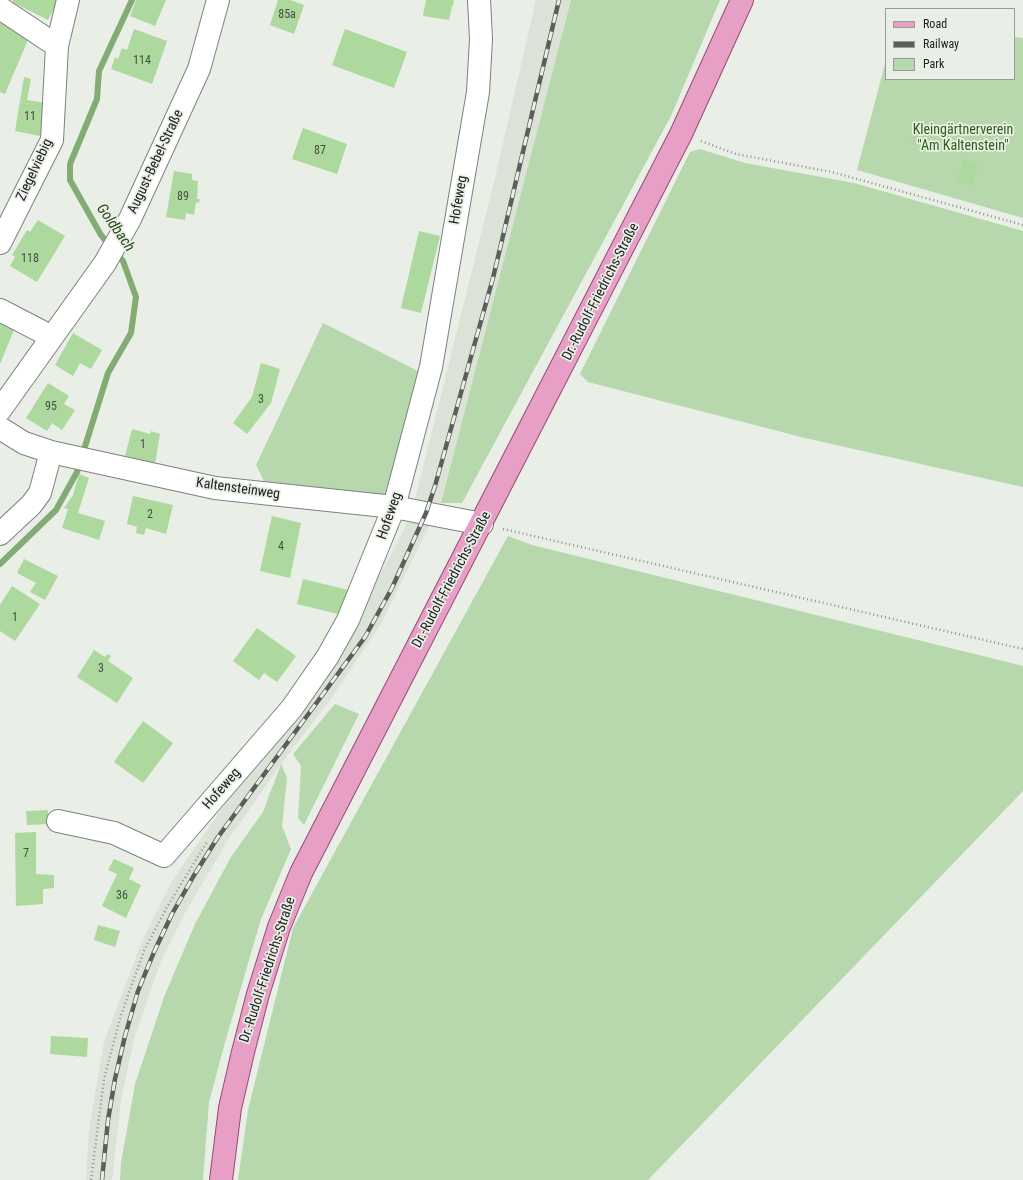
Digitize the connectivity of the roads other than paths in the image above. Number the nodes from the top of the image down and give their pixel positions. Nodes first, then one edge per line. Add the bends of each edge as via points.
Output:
1 (68, 0) edge
2 (218, 0) edge
3 (479, 0) edge
4 (742, 0) edge
5 (0, 8) edge
6 (57, 46) junction
7 (0, 243) edge
8 (0, 310) edge
9 (52, 337) junction
10 (0, 410) edge
11 (0, 428) edge
12 (60, 454) junction
13 (394, 507) junction
14 (482, 524) junction
15 (0, 534) edge
16 (58, 820) dead end
17 (221, 1180) edge

1 - 6 street, Ziegelviebig
2 - 9 street, August-Bebel-Straße via 199,69 130,219 105,263
3 - 13 street, Hofeweg via 481,39 478,92 431,367
4 - 14 main road, Dr.-Rudolf-Friedrichs-Straße via 681,134
5 - 6 street
6 - 7 street, Ziegelviebig via 52,140
8 - 9 street
9 - 10 street, August-Bebel-Straße
11 - 12 street, Kaltensteinweg via 24,443
12 - 13 street, Kaltensteinweg via 215,488
12 - 15 street via 40,493
13 - 14 street, Kaltensteinweg
13 - 16 street, Hofeweg via 348,620 328,656 292,708 164,856 114,833
14 - 17 main road, Dr.-Rudolf-Friedrichs-Straße via 301,873 279,927 242,1052 230,1108

